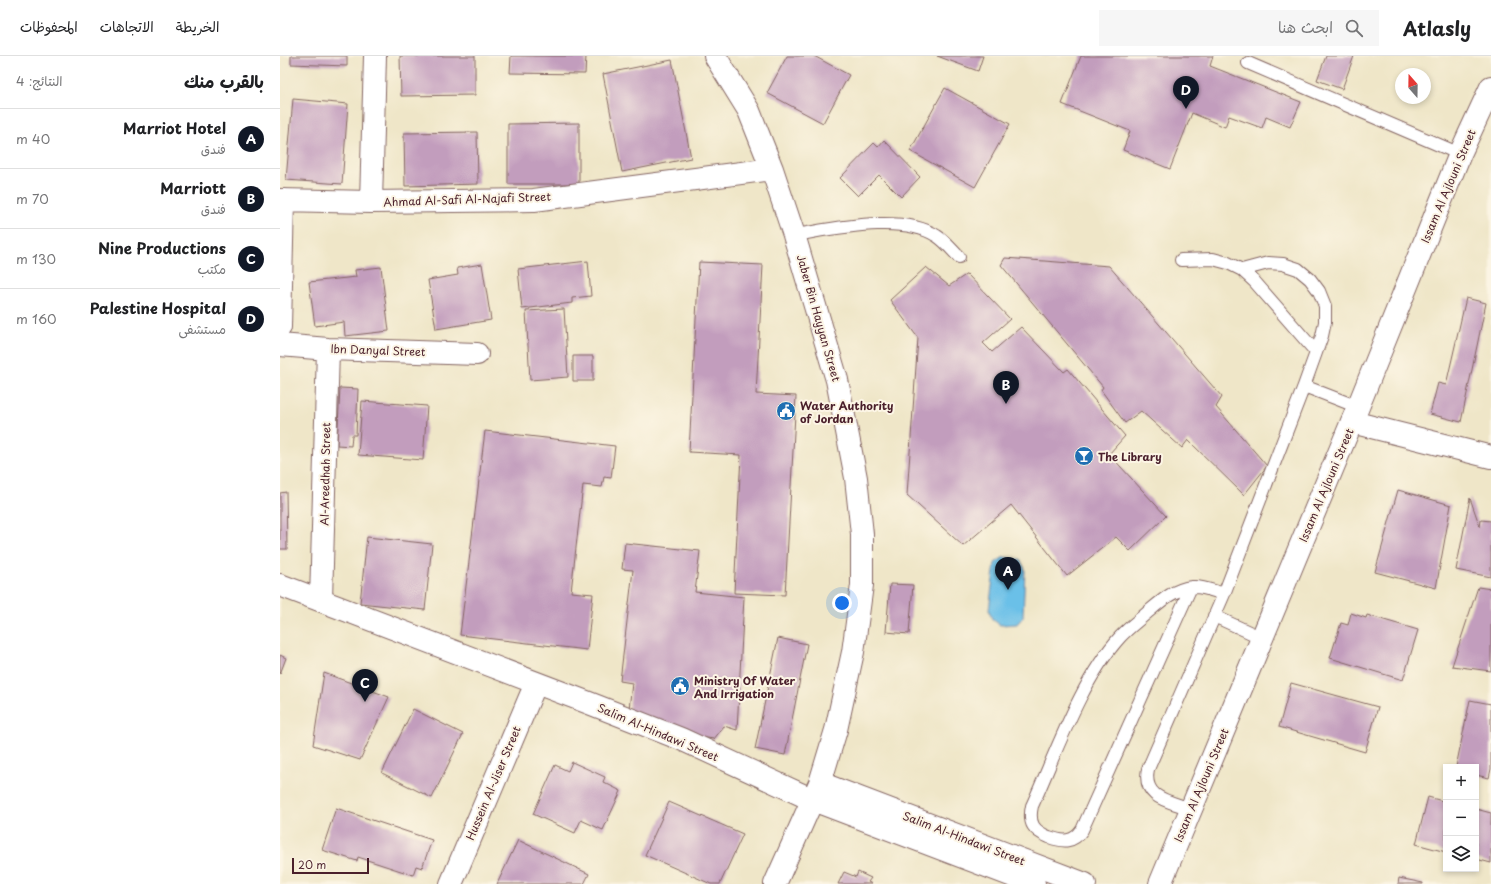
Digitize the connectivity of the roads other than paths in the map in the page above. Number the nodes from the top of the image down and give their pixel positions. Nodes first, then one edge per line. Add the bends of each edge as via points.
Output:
1 (375, 56) edge
2 (715, 56) edge
3 (1248, 63) dead end
4 (1491, 87) edge
5 (1460, 154) junction
6 (772, 168) junction
7 (282, 200) edge
8 (371, 202) junction
9 (794, 235) junction
10 (959, 257) dead end
11 (1181, 260) dead end
12 (1242, 270) junction
13 (280, 326) edge
14 (280, 345) edge
15 (328, 349) junction
16 (1316, 352) junction
17 (477, 354) dead end
18 (1304, 386) junction
19 (1355, 415) junction
20 (1491, 456) edge
21 (280, 585) edge
22 (1191, 587) junction
23 (1224, 594) junction
24 (321, 600) junction
25 (1214, 616) junction
26 (1262, 638) junction
27 (536, 683) junction
28 (816, 792) junction
29 (1191, 809) junction
30 (450, 884) edge
31 (775, 884) edge
32 (1034, 884) edge
33 (1085, 884) edge
34 (1160, 884) edge

1 - 8 street
2 - 6 street, Jaber Bin Hayyan Street via 749,111
3 - 5 lane
4 - 5 street, Issam Al Ajlouni Street
5 - 19 street, Issam Al Ajlouni Street
6 - 8 street, Ahmad Al-Safi Al-Najafi Street via 534,200
6 - 9 street, Jaber Bin Hayyan Street
7 - 8 street, Ahmad Al-Safi Al-Najafi Street
7 - 13 street
9 - 10 lane via 881,224 901,224 920,228 938,236
9 - 28 street, Jaber Bin Hayyan Street via 837,380 856,478 862,534 862,585 853,652 836,730
11 - 12 lane via 1213,259
12 - 16 lane
12 - 16 lane via 1268,263 1283,264 1298,269 1310,279 1319,291 1325,306 1325,322
14 - 15 street, Ibn Danyal Street
15 - 17 street, Ibn Danyal Street
15 - 24 street, Al-Areedhah Street
16 - 18 lane
18 - 19 lane
18 - 23 lane
19 - 20 street
19 - 26 street, Issam Al Ajlouni Street
21 - 24 street, Salim Al-Hindawi Street
22 - 22 lane via 1169,595 1120,636 1088,683 1032,806 1031,821 1039,833 1067,841 1082,830
22 - 23 lane via 1202,587
23 - 25 lane
24 - 27 street, Salim Al-Hindawi Street
25 - 26 lane
25 - 29 lane via 1146,777 1152,793 1159,798
26 - 29 street, Issam Al Ajlouni Street
27 - 28 street, Salim Al-Hindawi Street
27 - 30 street, Hussein Al-Jiser Street
28 - 31 street, Jaber Bin Hayyan Street
28 - 32 street, Salim Al-Hindawi Street
28 - 33 street, Salim Al-Hindawi Street
29 - 34 street, Issam Al Ajlouni Street

